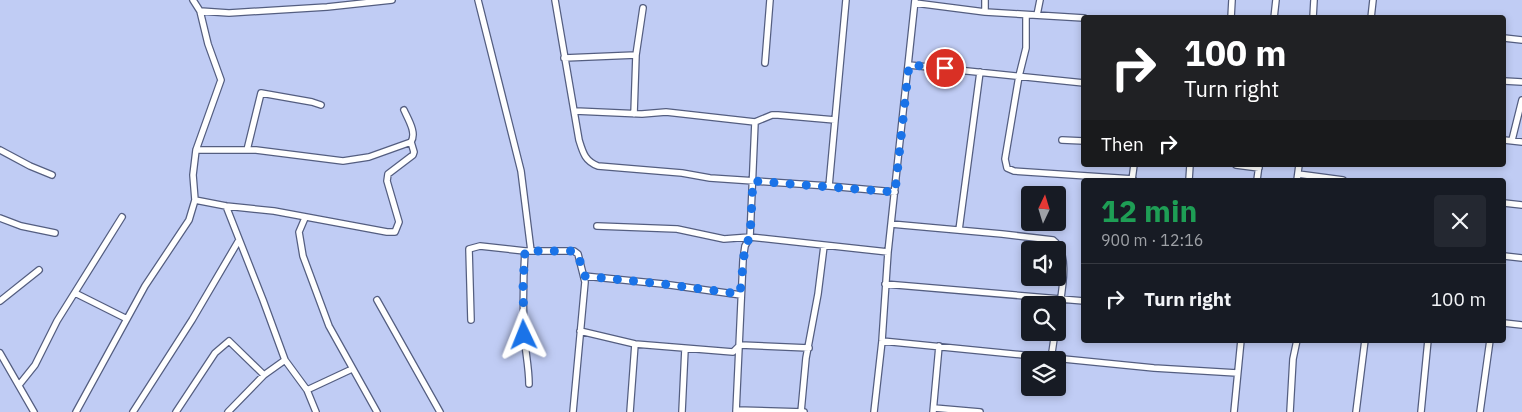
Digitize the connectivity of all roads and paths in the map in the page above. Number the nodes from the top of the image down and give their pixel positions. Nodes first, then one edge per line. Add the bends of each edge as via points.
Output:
1 (193, 0) edge
2 (392, 0) edge
3 (478, 0) edge
4 (555, 0) edge
5 (770, 0) edge
6 (846, 0) edge
7 (986, 0) edge
8 (1040, 0) edge
9 (1232, 0) edge
10 (1276, 0) edge
11 (1314, 0) edge
12 (1373, 0) edge
13 (915, 2) edge
14 (643, 8) dead end
15 (200, 11) junction
16 (985, 12) junction
17 (1026, 15) junction
18 (1038, 15) junction
19 (1231, 15) edge
20 (1274, 15) edge
21 (1313, 15) edge
22 (1371, 15) edge
23 (1081, 18) edge
24 (1506, 38) edge
25 (1522, 40) edge
26 (636, 56) junction
27 (564, 58) junction
28 (765, 63) dead end
29 (909, 65) junction
30 (980, 72) junction
31 (1019, 76) junction
32 (1506, 80) edge
33 (1522, 82) edge
34 (1081, 83) edge
35 (1522, 100) edge
36 (320, 105) dead end
37 (404, 110) dead end
38 (575, 111) junction
39 (634, 114) junction
40 (835, 120) junction
41 (755, 122) junction
42 (1062, 140) dead end
43 (1506, 140) edge
44 (1512, 140) junction
45 (410, 142) junction
46 (1081, 142) edge
47 (1522, 142) edge
48 (0, 150) edge
49 (196, 150) junction
50 (247, 150) junction
51 (52, 175) dead end
52 (1298, 177) edge
53 (1107, 178) edge
54 (1313, 178) edge
55 (753, 181) junction
56 (829, 186) junction
57 (895, 192) junction
58 (195, 200) junction
59 (1506, 203) edge
60 (1522, 205) edge
61 (226, 206) junction
62 (122, 217) dead end
63 (0, 218) edge
64 (305, 218) junction
65 (891, 224) junction
66 (597, 226) dead end
67 (959, 230) junction
68 (55, 233) dead end
69 (750, 237) junction
70 (238, 240) junction
71 (824, 246) junction
72 (528, 251) junction
73 (888, 252) junction
74 (1506, 256) edge
75 (1522, 258) edge
76 (39, 270) dead end
77 (584, 276) junction
78 (885, 284) junction
79 (75, 293) junction
80 (740, 294) junction
81 (1025, 296) edge
82 (1060, 296) edge
83 (377, 300) dead end
84 (1066, 300) edge
85 (0, 301) edge
86 (1081, 301) edge
87 (127, 319) junction
88 (471, 320) dead end
89 (1506, 323) edge
90 (1522, 325) edge
91 (580, 331) junction
92 (882, 341) junction
93 (1241, 343) edge
94 (1296, 343) edge
95 (1364, 343) edge
96 (1428, 343) edge
97 (1490, 343) edge
98 (635, 344) junction
99 (740, 346) junction
100 (939, 346) junction
101 (809, 348) junction
102 (685, 349) junction
103 (0, 353) edge
104 (1021, 355) edge
105 (1066, 359) edge
106 (285, 360) junction
107 (352, 369) junction
108 (1237, 373) junction
109 (264, 375) junction
110 (529, 384) dead end
111 (19, 385) junction
112 (307, 390) junction
113 (438, 410) edge
114 (933, 410) edge
115 (736, 411) edge
116 (34, 412) edge
117 (76, 412) edge
118 (133, 412) edge
119 (176, 412) edge
120 (228, 412) edge
121 (316, 412) edge
122 (377, 412) edge
123 (430, 412) edge
124 (573, 412) edge
125 (630, 412) edge
126 (682, 412) edge
127 (802, 412) edge
128 (874, 412) edge
129 (980, 412) edge
130 (1234, 412) edge
131 (1290, 412) edge
132 (1356, 412) edge
133 (1421, 412) edge
134 (1480, 412) edge

1 - 15 street
2 - 15 street via 229,13
3 - 72 street via 521,170
4 - 27 street
5 - 28 street
6 - 40 street
7 - 16 street
8 - 18 street
9 - 19 street
10 - 20 street
11 - 21 street
12 - 22 street
13 - 16 street
13 - 29 street
14 - 26 street
15 - 49 street via 221,80
16 - 17 street
17 - 18 street
17 - 31 street via 1026,48
18 - 23 street
24 - 25 street
26 - 27 street
26 - 39 street
27 - 38 street
29 - 30 street
29 - 57 street
30 - 31 street
30 - 67 street
31 - 34 street
31 - 53 street via 1005,159 1007,168
32 - 33 street
35 - 44 street
36 - 50 street via 261,93
37 - 45 street via 413,133
38 - 39 street
38 - 55 street via 585,157 598,166
39 - 41 street via 666,112
40 - 41 street via 772,115
40 - 56 street
41 - 55 street
42 - 46 street
43 - 44 street
44 - 47 street
45 - 50 street via 369,157 343,161
45 - 64 street via 413,155 388,174 387,181 399,222 395,232
48 - 51 street
49 - 50 street
49 - 58 street
52 - 54 street
55 - 56 street
55 - 69 street
56 - 57 street
57 - 65 street
58 - 61 street
58 - 87 street via 189,220
59 - 60 street
61 - 64 street
61 - 70 street
62 - 79 street
63 - 68 street
64 - 107 street via 299,232 303,256 329,326
65 - 67 street
65 - 73 street
66 - 69 street via 677,229 724,239
67 - 82 street via 1053,240 1063,256
69 - 71 street
69 - 80 street via 745,246
70 - 106 street
70 - 118 street
71 - 73 street
71 - 101 street
72 - 77 street via 574,251 578,254
72 - 88 street via 480,246 469,249
72 - 110 street via 523,273
73 - 78 street
74 - 75 street
76 - 85 street
77 - 80 street
77 - 91 street
78 - 81 street
78 - 92 street
79 - 87 street
79 - 111 street via 35,365
80 - 99 street
83 - 113 street
84 - 86 street
87 - 117 street
89 - 90 street
91 - 98 street
91 - 124 street
92 - 100 street
92 - 128 street
93 - 108 street
94 - 131 street
95 - 132 street
96 - 133 street
97 - 134 street
98 - 102 street
98 - 125 street
99 - 101 street
99 - 102 street via 733,352
99 - 115 street
100 - 104 street
100 - 114 street
101 - 127 street
102 - 126 street
103 - 111 street
105 - 108 street
106 - 109 street
106 - 112 street
107 - 112 street
107 - 122 street
108 - 130 street
109 - 119 street via 229,341 215,353
109 - 120 street
111 - 116 street
112 - 121 street
113 - 123 street
114 - 129 street
115 - 127 street

